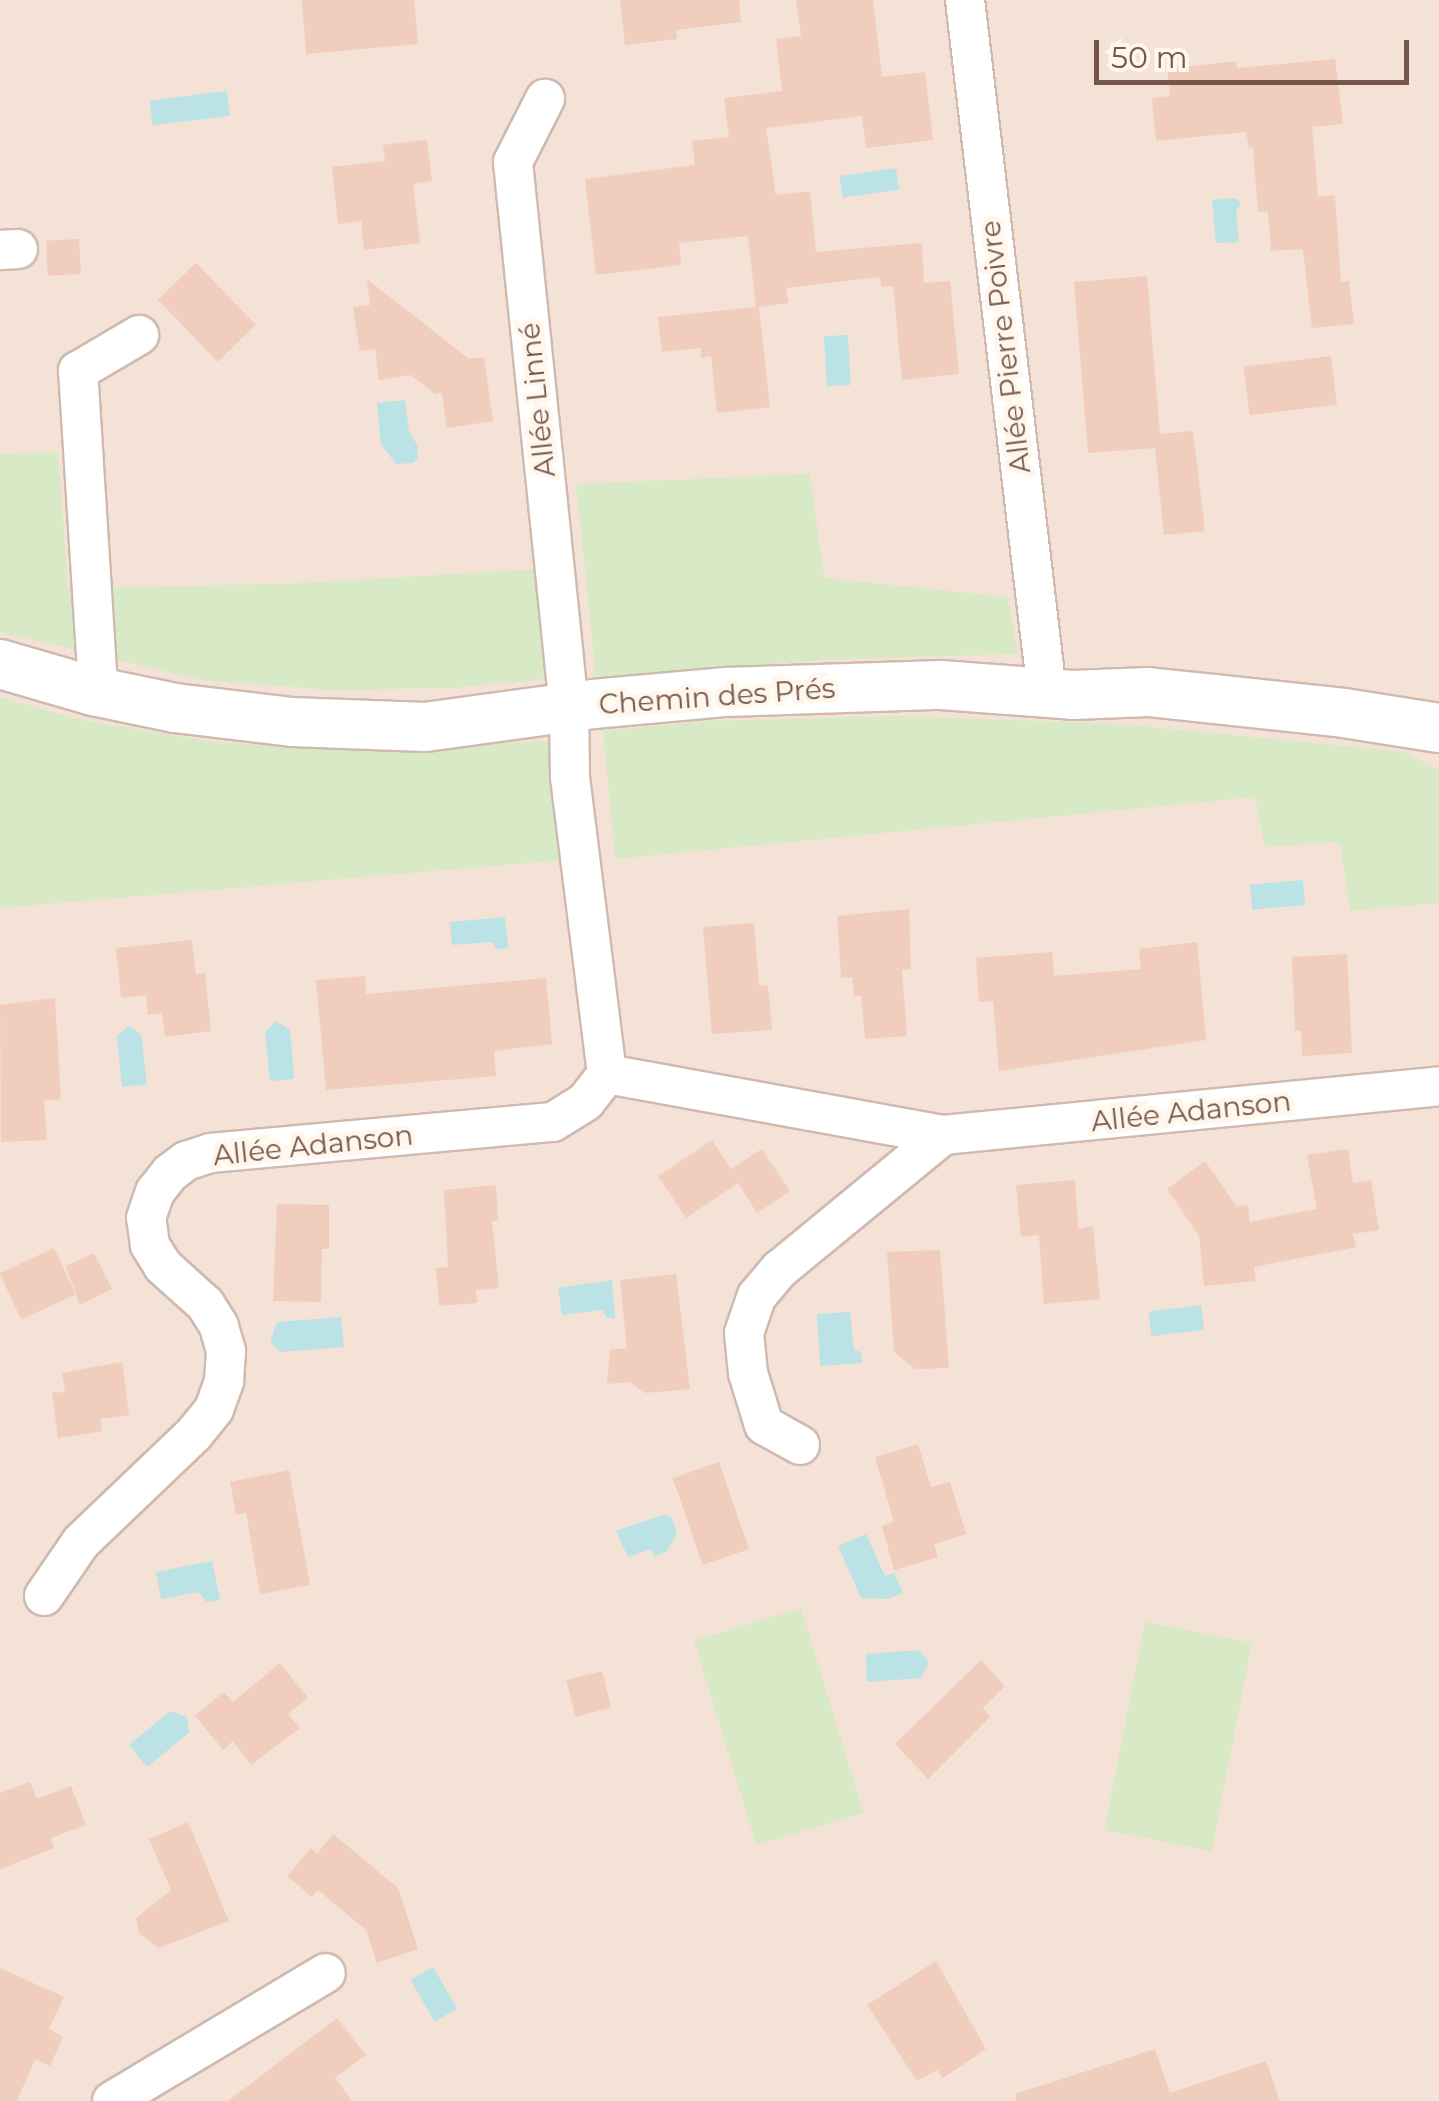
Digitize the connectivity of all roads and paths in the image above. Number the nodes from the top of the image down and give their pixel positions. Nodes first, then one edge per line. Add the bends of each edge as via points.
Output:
1 (965, 0) edge
2 (545, 99) dead end
3 (140, 335) dead end
4 (0, 664) edge
5 (93, 691) junction
6 (1048, 693) junction
7 (569, 708) junction
8 (1439, 728) edge
9 (608, 1074) junction
10 (1439, 1086) edge
11 (944, 1135) junction
12 (800, 1445) dead end
13 (44, 1596) dead end
14 (326, 1973) dead end
15 (112, 2101) edge

1 - 6 street, Allée Pierre Poivre
2 - 7 street, Allée Linné via 513,162
3 - 5 street via 78,371 98,671
4 - 5 street, Chemin des Prés
5 - 7 street, Chemin des Prés via 292,722 425,727
6 - 7 street, Chemin des Prés via 941,684 726,692
6 - 8 street, Chemin des Prés via 1166,693
7 - 9 street via 570,778
9 - 11 street, Allée Adanson
9 - 13 street, Allée Adanson via 586,1101 553,1122 210,1153 170,1174 146,1218 150,1244 219,1326 224,1381 214,1409 194,1434 81,1542
10 - 11 street, Allée Adanson
11 - 12 street via 757,1296 744,1333 748,1373 764,1425
14 - 15 street

